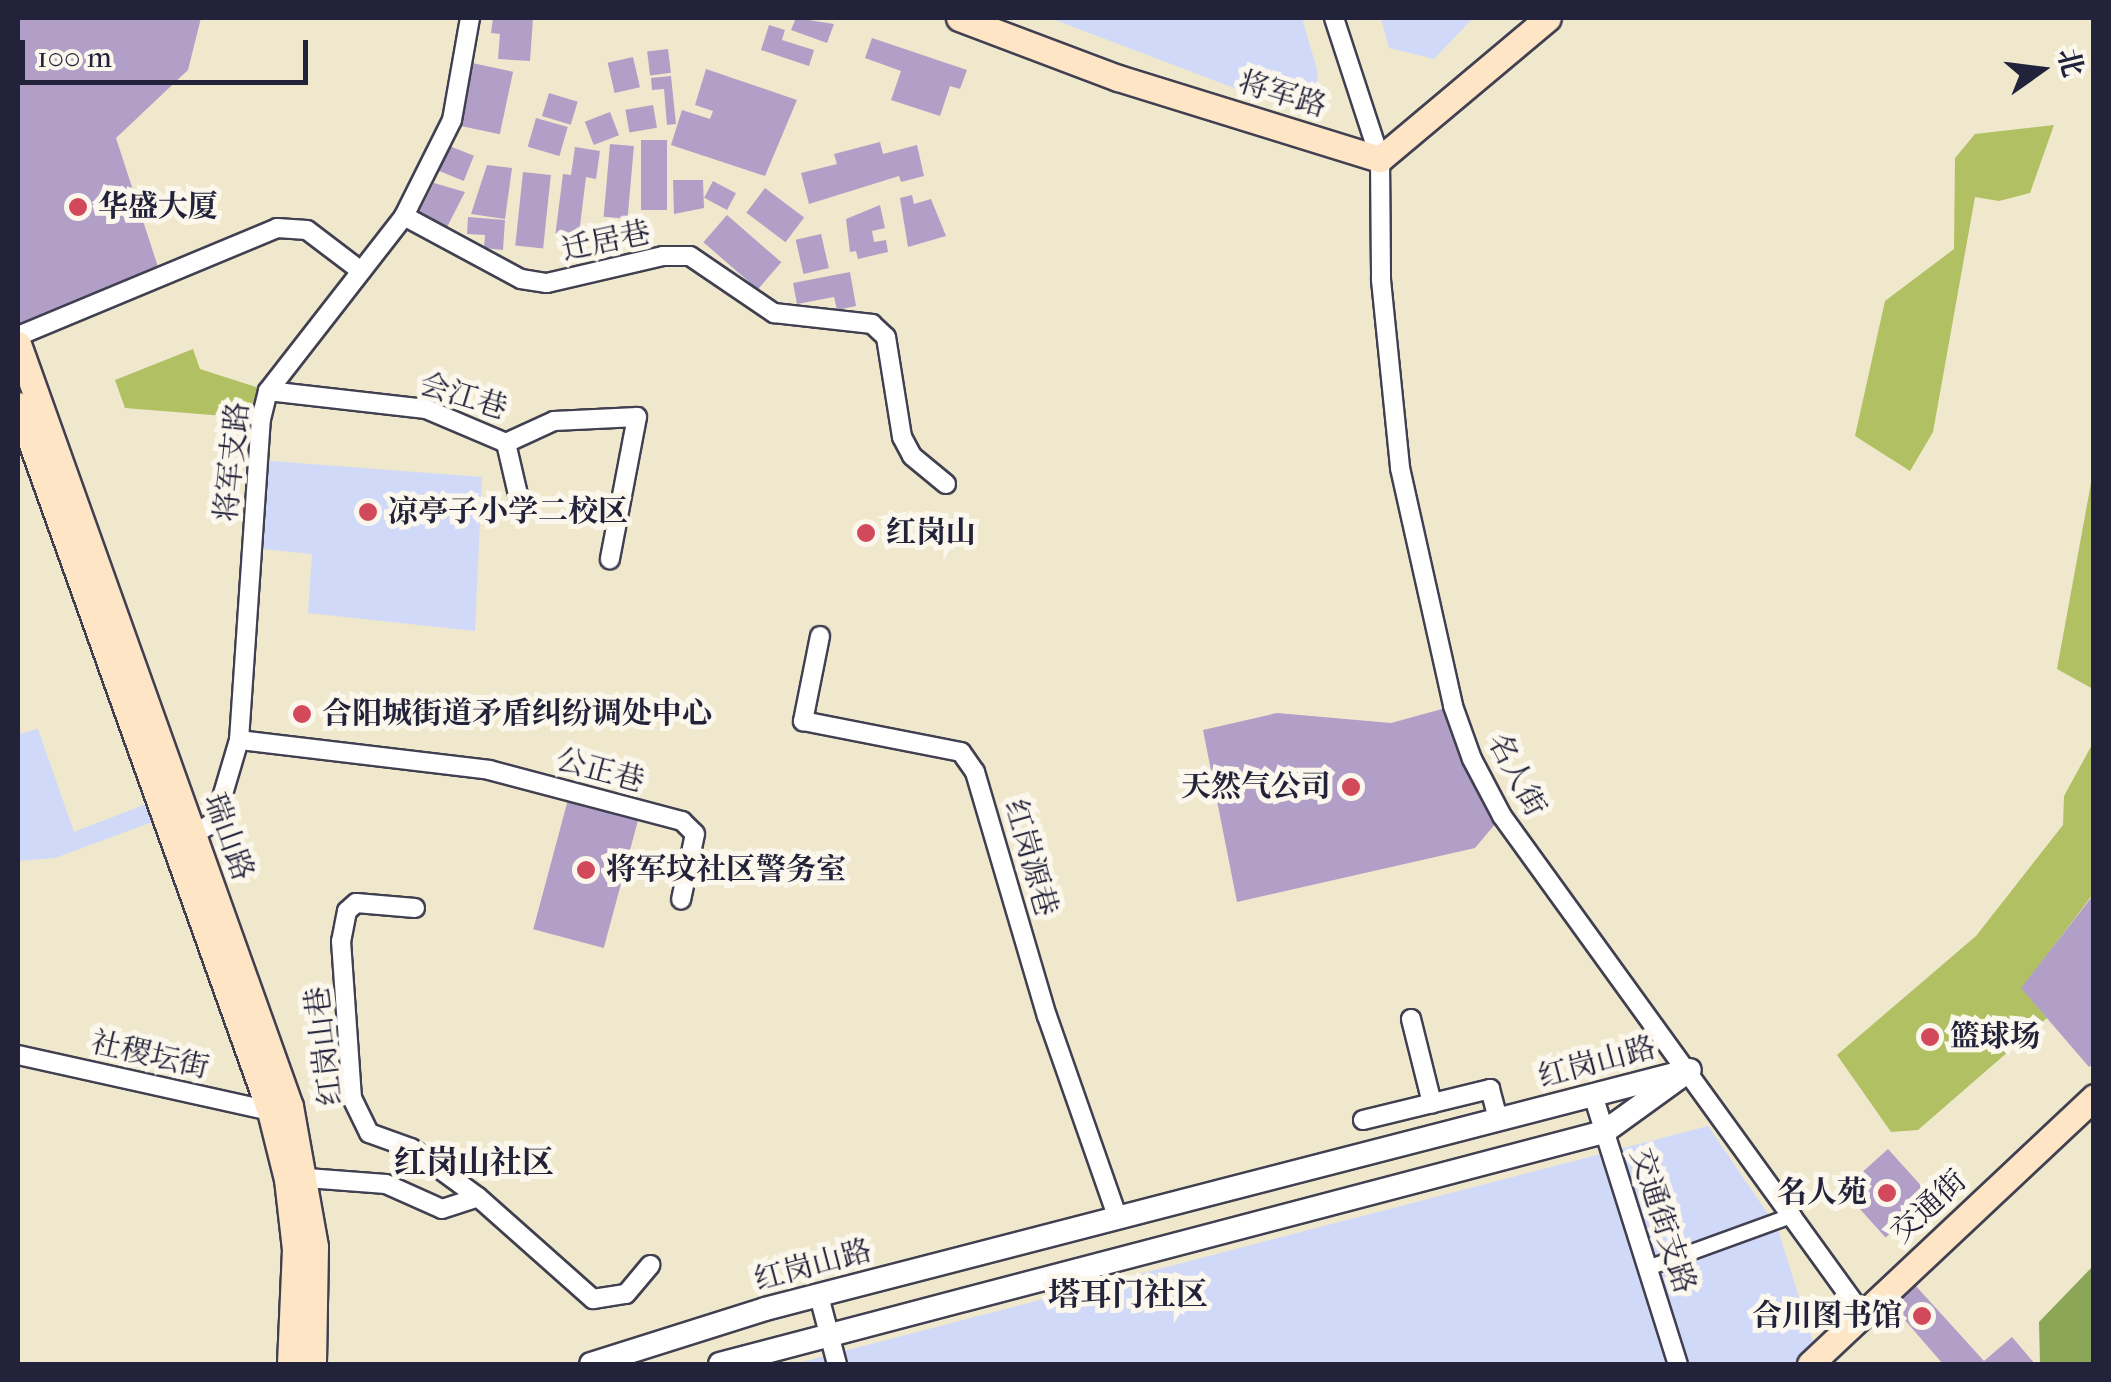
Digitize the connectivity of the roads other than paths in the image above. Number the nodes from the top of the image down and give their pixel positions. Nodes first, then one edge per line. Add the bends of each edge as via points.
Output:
1 (470, 18) edge
2 (959, 18) edge
3 (1334, 18) edge
4 (1548, 18) edge
5 (1380, 159) junction
6 (404, 216) junction
7 (361, 271) junction
8 (18, 340) edge
9 (268, 390) junction
10 (18, 405) edge
11 (506, 442) junction
12 (946, 484) dead end
13 (519, 499) dead end
14 (610, 560) dead end
15 (820, 636) dead end
16 (240, 740) junction
17 (193, 834) junction
18 (682, 900) dead end
19 (415, 908) dead end
20 (1411, 1019) dead end
21 (18, 1055) edge
22 (1690, 1070) junction
23 (1593, 1095) junction
24 (2094, 1097) edge
25 (1432, 1103) junction
26 (270, 1111) junction
27 (1363, 1120) dead end
28 (1498, 1120) junction
29 (1604, 1132) junction
30 (307, 1178) junction
31 (478, 1197) junction
32 (1794, 1215) junction
33 (1117, 1216) junction
34 (650, 1265) dead end
35 (1648, 1268) junction
36 (819, 1296) junction
37 (1862, 1315) junction
38 (828, 1332) junction
39 (1675, 1363) edge
40 (290, 1364) edge
41 (312, 1364) edge
42 (592, 1364) edge
43 (720, 1364) edge
44 (837, 1364) edge
45 (1810, 1364) edge

1 - 6 street, 将军支路 via 452,120
2 - 5 main road, 将军路 via 1118,78
3 - 5 street, 名人街
4 - 5 main road
5 - 22 street, 名人街 via 1392,414 1452,706 1502,816
6 - 7 street, 将军支路
6 - 12 street, 迁居巷 via 521,279 547,283 663,256 690,256 774,313 872,324 886,337 902,437 912,456
7 - 8 street via 307,230 277,228
7 - 9 street, 将军支路
8 - 17 main road, 瑞山路
9 - 11 street, 会江巷 via 426,409
9 - 16 street, 将军支路
10 - 26 main road, 瑞山路
11 - 13 street
11 - 14 street, 会江巷 via 554,421 637,417
15 - 33 street, 红岗源巷 via 803,721 961,752 975,772 1047,1016
16 - 17 street, 将军支路 via 215,820
16 - 18 street, 公正巷 via 488,770 682,821 695,834
17 - 30 main road, 瑞山路 via 290,1106
19 - 31 street, 红岗山巷 via 356,903 347,910 341,941 352,1098 369,1133 412,1148
20 - 25 street
21 - 26 street, 社稷坛街
22 - 23 street, 红岗山路
22 - 29 street, 红岗山路
22 - 32 street, 名人街
23 - 28 street, 红岗山路
23 - 29 street, 交通街支路
24 - 37 main road, 交通街
25 - 27 street
25 - 28 street via 1490,1089
26 - 40 main road, 瑞山路 via 287,1179 294,1249
28 - 33 street, 红岗山路
29 - 35 street, 交通街支路
29 - 38 street, 红岗山路
30 - 31 street via 386,1184 442,1209
30 - 41 main road, 瑞山路 via 315,1247
31 - 34 street, 红岗山巷 via 592,1298 626,1294
32 - 35 street
32 - 37 street, 名人街
33 - 36 street, 红岗山路
35 - 39 street, 交通街支路
36 - 38 street
36 - 42 street, 红岗山路
37 - 45 main road, 交通街
38 - 43 street, 红岗山路
38 - 44 street

